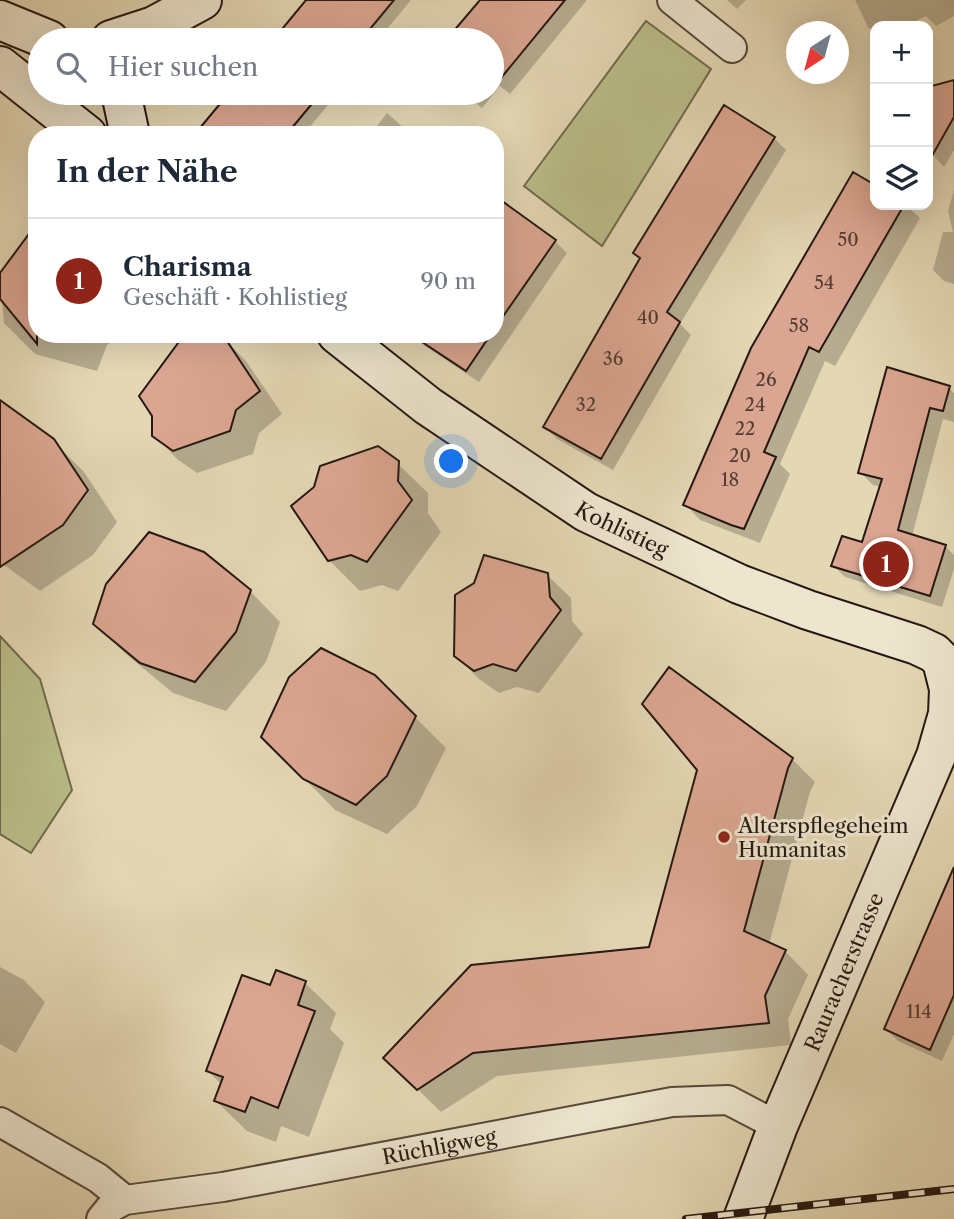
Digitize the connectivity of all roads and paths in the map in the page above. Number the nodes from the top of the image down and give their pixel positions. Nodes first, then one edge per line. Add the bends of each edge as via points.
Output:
1 (202, 0) edge
2 (216, 0) edge
3 (672, 0) edge
4 (0, 20) edge
5 (147, 28) edge
6 (185, 28) edge
7 (28, 32) edge
8 (732, 48) dead end
9 (53, 105) edge
10 (87, 105) edge
11 (124, 105) edge
12 (76, 126) edge
13 (93, 126) edge
14 (128, 126) edge
15 (348, 343) edge
16 (948, 654) edge
17 (0, 1122) edge
18 (778, 1126) junction
19 (125, 1200) junction
20 (101, 1219) edge
21 (743, 1219) edge

1 - 5 street
2 - 6 street
3 - 8 street
4 - 7 street
9 - 12 street
10 - 13 street
11 - 14 street
15 - 16 street, Kohlistieg via 428,406 586,512 739,584
16 - 18 street, Rauracherstrasse via 948,714 936,756
17 - 19 street via 98,1178
18 - 19 street, Rüchligweg via 727,1100 672,1102 223,1187
18 - 21 street, Rauracherstrasse
19 - 20 street

